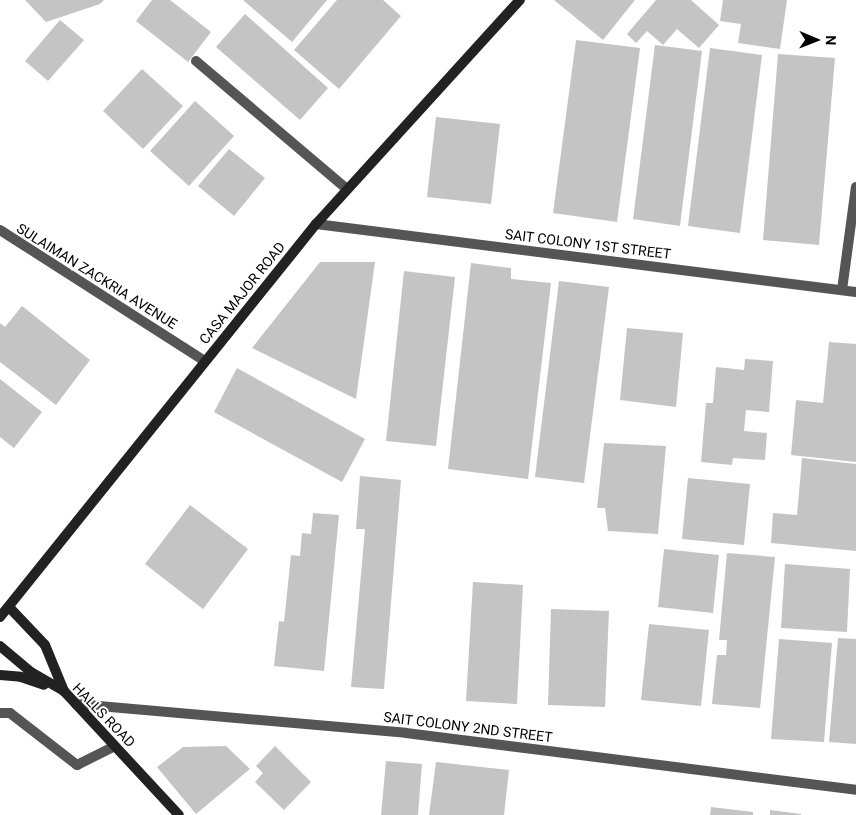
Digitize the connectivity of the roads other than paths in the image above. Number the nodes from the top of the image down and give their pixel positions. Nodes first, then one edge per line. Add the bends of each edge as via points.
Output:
1 (520, 0) edge
2 (196, 61) dead end
3 (856, 187) edge
4 (347, 189) junction
5 (316, 224) junction
6 (0, 230) edge
7 (842, 290) junction
8 (856, 292) edge
9 (205, 361) junction
10 (8, 607) junction
11 (0, 617) edge
12 (0, 646) edge
13 (0, 675) edge
14 (64, 692) junction
15 (76, 704) junction
16 (0, 713) edge
17 (115, 746) junction
18 (856, 790) edge
19 (179, 815) edge

1 - 4 main road, CASA MAJOR ROAD
2 - 4 street
3 - 7 street
4 - 5 main road, CASA MAJOR ROAD
5 - 7 street, SAIT COLONY 1ST STREET
5 - 9 main road, CASA MAJOR ROAD
6 - 9 street, SULAIMAN ZACKRIA AVENUE
7 - 8 street, SAIT COLONY 1ST STREET
9 - 10 main road, CASA MAJOR ROAD
10 - 11 main road, CASA MAJOR ROAD
10 - 14 main road via 45,645
12 - 14 main road, HALLS ROAD via 31,672
13 - 14 main road via 21,677
14 - 15 main road, HALLS ROAD
15 - 17 main road, HALLS ROAD
15 - 18 street, SAIT COLONY 2ND STREET via 406,732
16 - 17 street via 10,713 77,765
17 - 19 main road, HALLS ROAD

